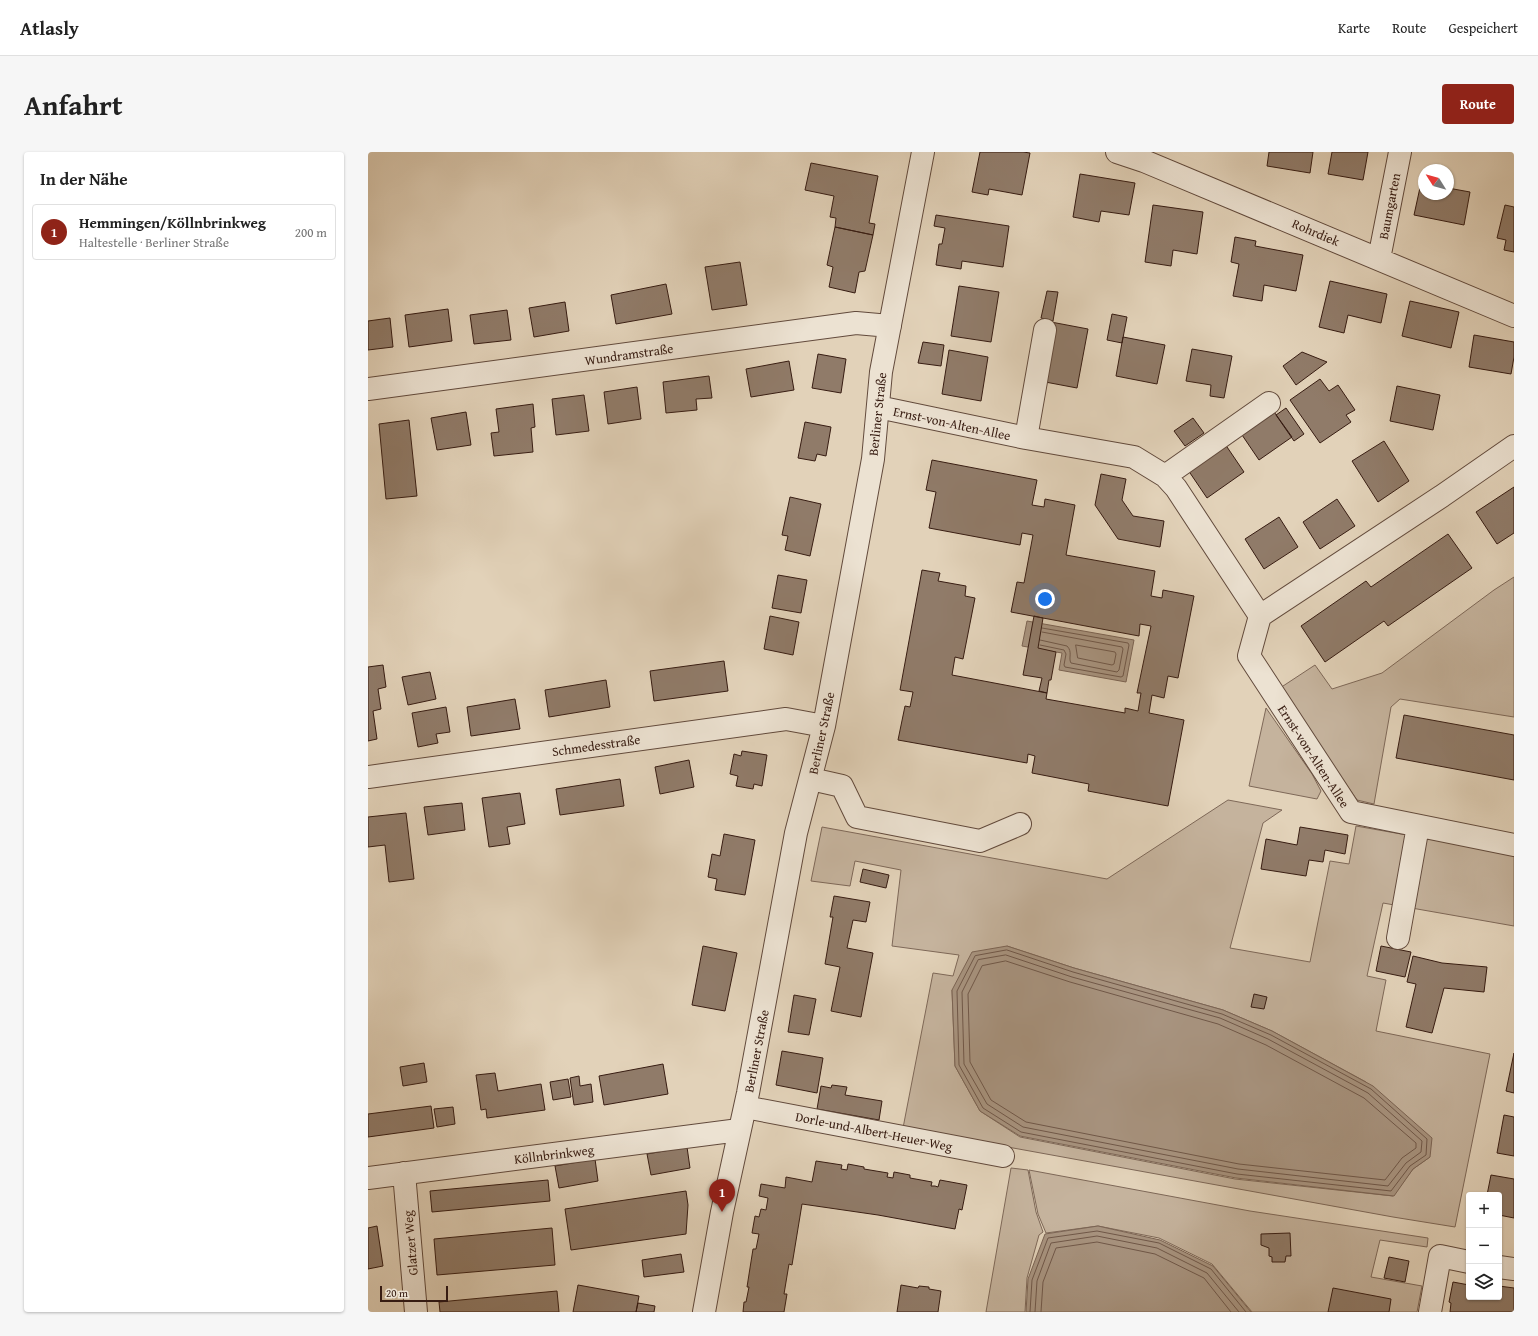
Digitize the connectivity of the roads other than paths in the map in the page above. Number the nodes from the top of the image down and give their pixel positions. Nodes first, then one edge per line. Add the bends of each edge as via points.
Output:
1 (923, 152) edge
2 (1117, 152) edge
3 (1400, 152) edge
4 (1379, 259) junction
5 (1514, 316) edge
6 (890, 326) junction
7 (1045, 330) dead end
8 (368, 389) edge
9 (1269, 402) dead end
10 (878, 408) junction
11 (1026, 438) junction
12 (1514, 446) edge
13 (1165, 476) junction
14 (1260, 616) junction
15 (824, 726) junction
16 (368, 777) edge
17 (811, 779) junction
18 (1020, 824) dead end
19 (1418, 826) junction
20 (1514, 845) edge
21 (1398, 938) dead end
22 (745, 1106) junction
23 (739, 1130) junction
24 (1003, 1156) dead end
25 (404, 1174) junction
26 (368, 1178) edge
27 (1466, 1261) edge
28 (1502, 1267) edge
29 (1514, 1269) edge
30 (416, 1312) edge
31 (704, 1312) edge
32 (1430, 1312) edge

1 - 6 street, Berliner Straße
2 - 4 street, Rohrdiek
3 - 4 street, Baumgarten
4 - 5 street, Rohrdiek
6 - 8 street, Wundramstraße via 856,323
6 - 10 street, Berliner Straße via 881,372
7 - 11 street, Ernst-von-Alten-Allee
9 - 13 street
10 - 11 street, Ernst-von-Alten-Allee
10 - 15 street, Berliner Straße via 873,459
11 - 13 street, Ernst-von-Alten-Allee via 1134,457
12 - 14 street
13 - 14 street, Ernst-von-Alten-Allee via 1176,488
14 - 19 street, Ernst-von-Alten-Allee via 1249,656 1351,812
15 - 16 street, Schmedesstraße via 786,719
15 - 17 street, Berliner Straße
17 - 18 street via 842,786 856,817 980,841
17 - 22 street, Berliner Straße via 796,834
19 - 20 street, Ernst-von-Alten-Allee
19 - 21 street
22 - 23 street, Berliner Straße
22 - 24 street, Dorle-und-Albert-Heuer-Weg
23 - 25 street, Köllnbrinkweg
23 - 31 street, Berliner Straße
25 - 26 street, Köllnbrinkweg
25 - 30 street, Glatzer Weg
27 - 32 street via 1440,1256
28 - 29 street

